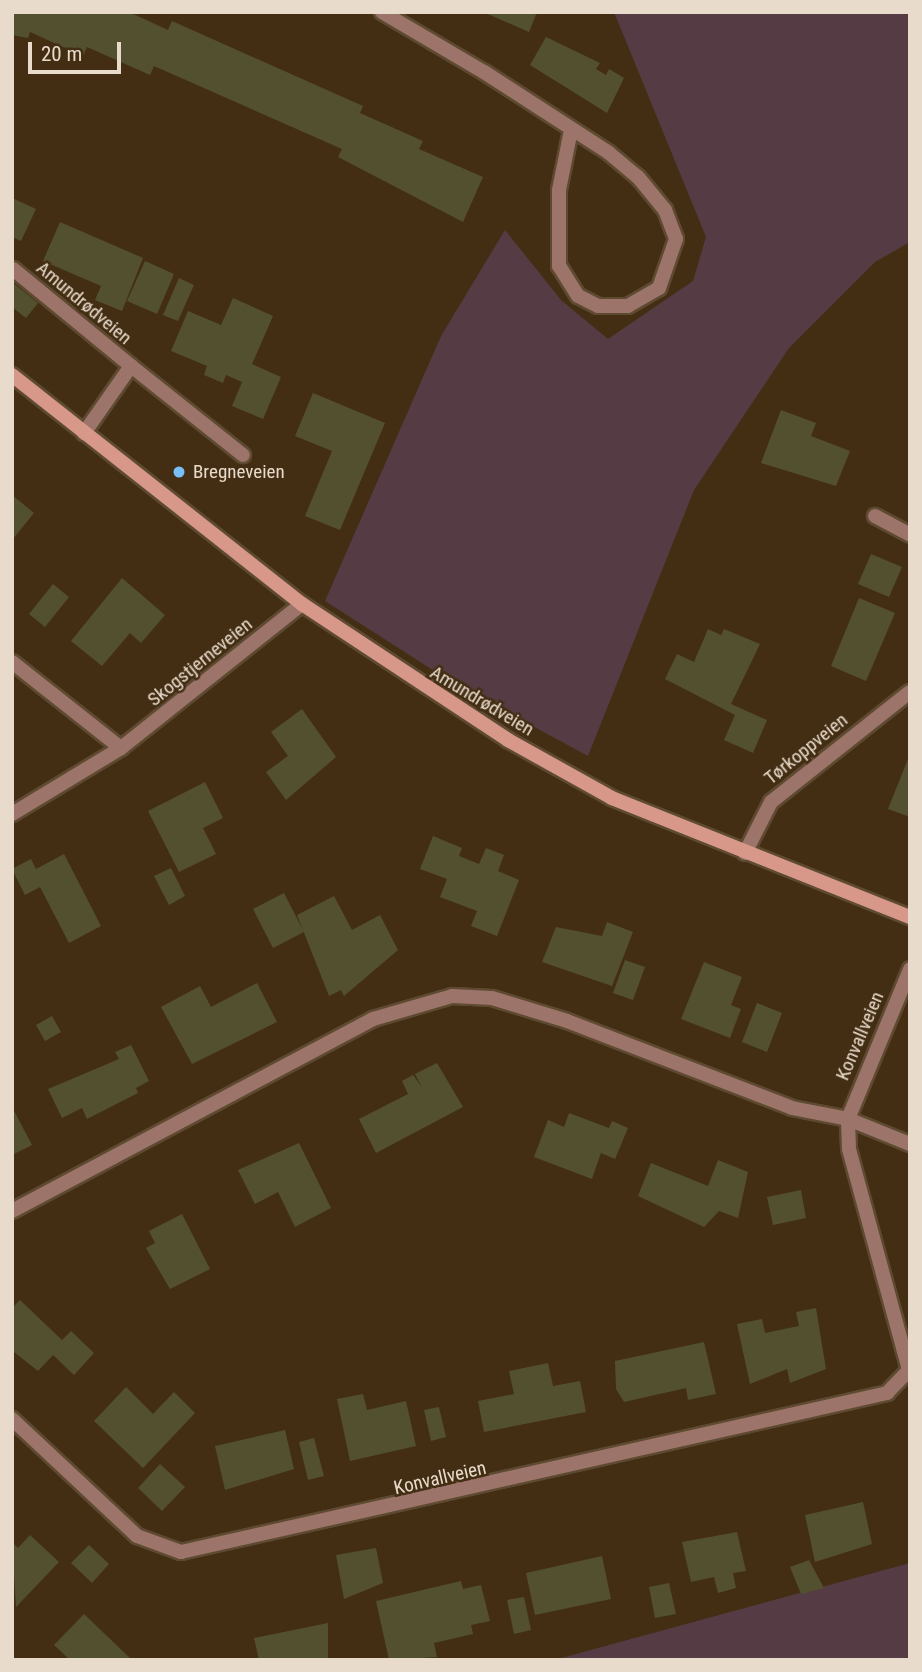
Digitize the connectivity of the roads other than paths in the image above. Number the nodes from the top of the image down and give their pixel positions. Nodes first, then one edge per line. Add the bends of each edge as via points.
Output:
1 (382, 12) edge
2 (571, 130) junction
3 (13, 269) edge
4 (131, 366) junction
5 (12, 375) edge
6 (83, 433) junction
7 (243, 455) dead end
8 (875, 516) dead end
9 (910, 535) edge
10 (302, 604) junction
11 (12, 662) edge
12 (910, 692) edge
13 (121, 748) junction
14 (12, 814) edge
15 (745, 853) junction
16 (910, 917) edge
17 (910, 969) edge
18 (848, 1119) junction
19 (910, 1144) edge
20 (12, 1211) edge
21 (909, 1371) edge
22 (12, 1419) edge

1 - 2 street
2 - 2 street via 558,200 559,266 578,296 598,306 628,306 659,288 676,239 665,210 638,177
3 - 4 street, Amundrødveien
4 - 6 street, Amundrødveien
4 - 7 street, Amundrødveien
5 - 6 main road, Amundrødveien
6 - 10 main road, Amundrødveien
8 - 9 street
10 - 13 street, Skogstjerneveien
10 - 15 main road, Amundrødveien via 508,740 612,798
11 - 13 street
12 - 15 street, Tørkoppveien via 771,802
13 - 14 street, Skogstjerneveien
15 - 16 main road, Amundrødveien
17 - 18 street, Konvallveien
18 - 19 street
18 - 20 street via 792,1108 522,1006 452,996 373,1019
18 - 21 street, Konvallveien via 849,1149
21 - 22 street, Konvallveien via 887,1393 856,1404 180,1552 137,1536

